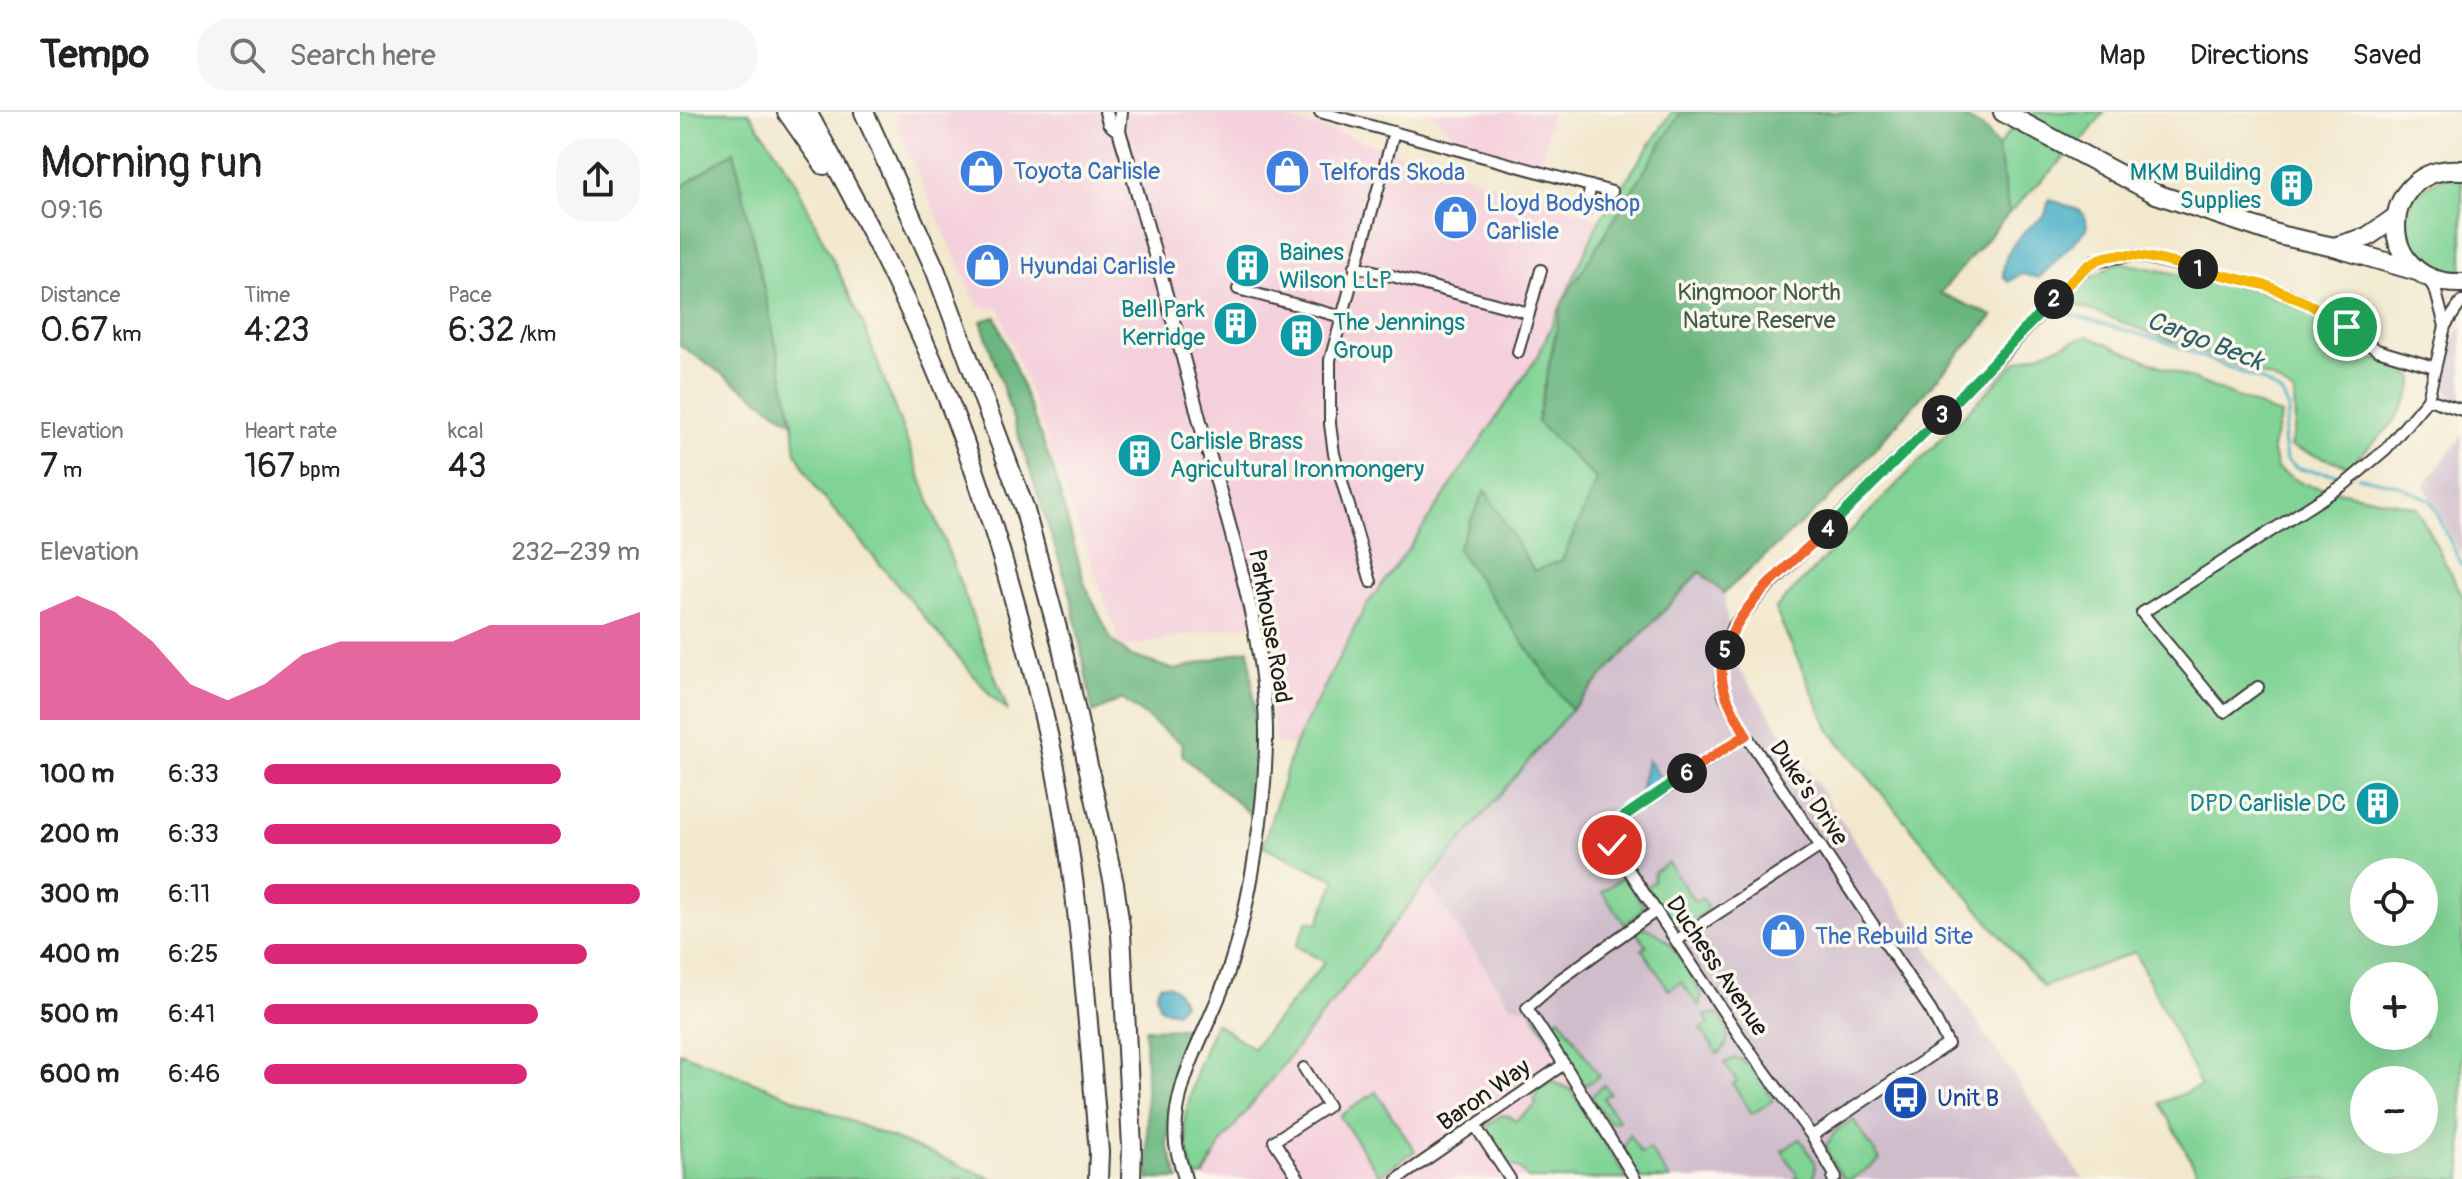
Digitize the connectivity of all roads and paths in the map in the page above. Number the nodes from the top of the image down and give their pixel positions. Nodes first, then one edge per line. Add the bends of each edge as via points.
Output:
1 (787, 112) edge
2 (807, 112) edge
3 (850, 112) edge
4 (864, 112) edge
5 (1106, 112) edge
6 (1121, 112) edge
7 (1320, 112) edge
8 (2003, 112) edge
9 (1119, 131) junction
10 (1394, 132) junction
11 (2458, 167) edge
12 (1591, 186) junction
13 (1612, 192) dead end
14 (900, 193) junction
15 (1585, 211) dead end
16 (2396, 217) junction
17 (2334, 247) junction
18 (884, 254) junction
19 (1355, 266) junction
20 (1541, 270) dead end
21 (2422, 275) junction
22 (2462, 283) edge
23 (1238, 289) dead end
24 (2460, 304) edge
25 (1529, 313) junction
26 (1342, 317) junction
27 (2445, 326) junction
28 (1518, 352) dead end
29 (2434, 367) junction
30 (2428, 399) junction
31 (2462, 410) edge
32 (1371, 582) dead end
33 (2258, 687) dead end
34 (1746, 735) junction
35 (1821, 846) junction
36 (1656, 911) junction
37 (1677, 940) junction
38 (1564, 1064) junction
39 (1304, 1068) dead end
40 (1476, 1127) junction
41 (1812, 1136) junction
42 (1098, 1179) edge
43 (1131, 1179) edge
44 (1185, 1179) edge
45 (1299, 1179) edge
46 (1398, 1179) edge
47 (1510, 1179) edge
48 (1635, 1179) edge
49 (1833, 1179) edge

1 - 18 highway
2 - 18 highway
3 - 14 highway
4 - 14 highway
5 - 9 street, Parkhouse Road
6 - 9 street, Parkhouse Road
7 - 10 street
8 - 17 highway via 2156,194 2283,236
9 - 44 street, Parkhouse Road via 1251,617 1266,728 1261,806 1245,903 1227,977 1189,1068 1177,1114 1176,1141
10 - 12 street
10 - 19 street
11 - 16 highway via 2415,183 2403,196
12 - 13 street
12 - 15 street
14 - 43 highway via 935,269 1024,507 1061,643 1121,933
16 - 17 highway via 2367,237
16 - 21 highway via 2399,247
17 - 21 highway
18 - 42 highway via 955,416 983,498 1050,745 1077,905
19 - 25 street
19 - 26 street
20 - 25 street
21 - 22 highway
21 - 27 street
23 - 26 street
24 - 27 street
25 - 28 street
26 - 32 street via 1330,360 1330,424
27 - 29 street
29 - 30 street
29 - 34 street, Duke's Drive via 2377,350 2309,304 2268,286 2134,255 2094,261 1732,628 1721,680
30 - 31 street
30 - 33 street via 2386,449 2345,484 2142,613 2224,712
34 - 35 street, Duke's Drive
34 - 36 street, Duchess Avenue via 1614,827 1612,845
35 - 37 street
35 - 41 street, Duke's Drive via 1948,1044
36 - 37 street, Duchess Avenue
36 - 38 street, Baron Way via 1527,1008
37 - 41 street, Duchess Avenue
38 - 40 street, Baron Way
38 - 48 street
39 - 45 street via 1328,1106 1274,1141
40 - 46 street, Baron Way
40 - 47 street
41 - 49 street

